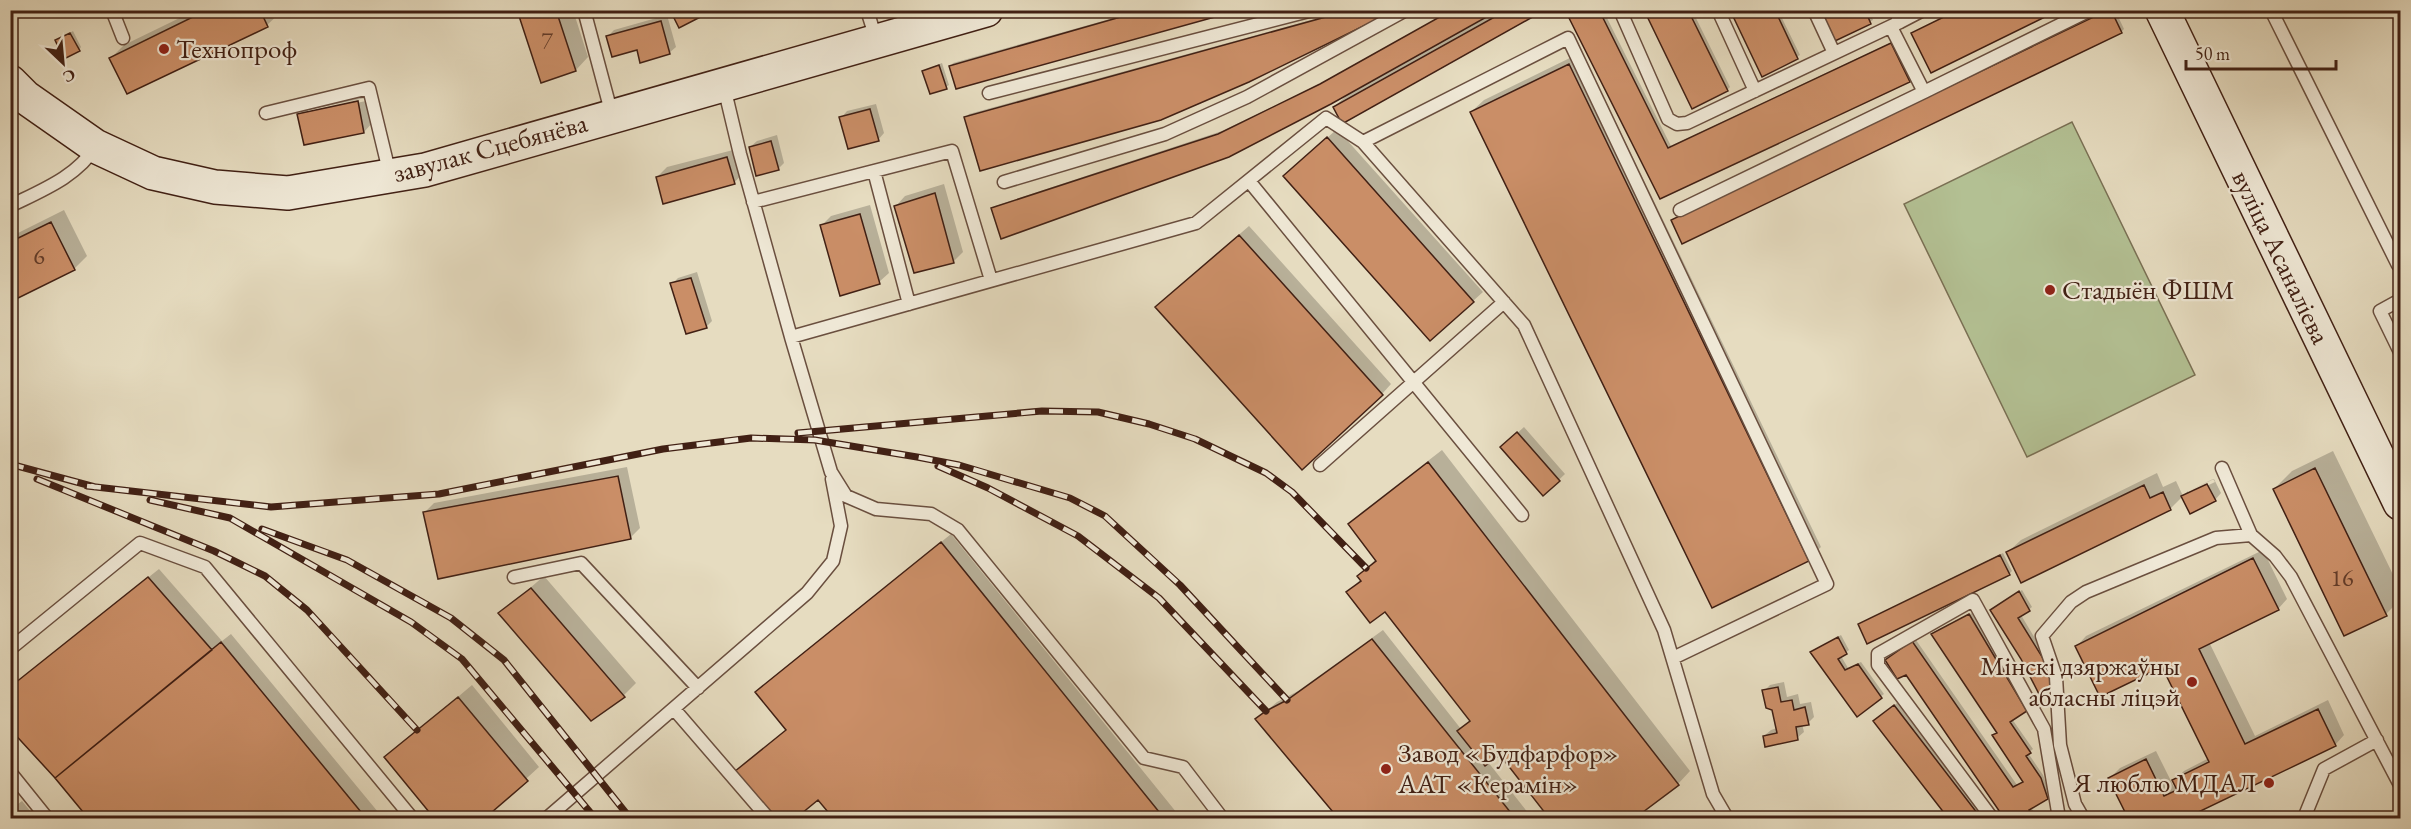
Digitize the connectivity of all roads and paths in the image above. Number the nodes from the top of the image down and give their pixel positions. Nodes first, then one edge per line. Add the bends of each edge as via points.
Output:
1 (112, 10) edge
2 (584, 10) edge
3 (867, 10) edge
4 (986, 10) edge
5 (1313, 10) edge
6 (1406, 10) edge
7 (1620, 10) edge
8 (1718, 10) edge
9 (1814, 10) edge
10 (1923, 10) edge
11 (2090, 10) edge
12 (2271, 10) edge
13 (2165, 12) edge
14 (1895, 20) edge
15 (123, 38) dead end
16 (877, 43) junction
17 (1834, 53) junction
18 (10, 82) edge
19 (723, 86) junction
20 (1755, 91) junction
21 (1924, 92) junction
22 (988, 93) dead end
23 (266, 113) dead end
24 (612, 116) junction
25 (1363, 142) junction
26 (95, 146) junction
27 (874, 171) junction
28 (390, 176) junction
29 (1249, 181) junction
30 (1004, 182) dead end
31 (753, 202) junction
32 (10, 206) edge
33 (1680, 210) dead end
34 (2398, 265) dead end
35 (991, 280) junction
36 (2400, 300) edge
37 (1504, 302) junction
38 (909, 304) junction
39 (791, 337) junction
40 (2400, 352) edge
41 (1412, 383) junction
42 (1320, 465) dead end
43 (2222, 468) dead end
44 (831, 472) junction
45 (2400, 503) edge
46 (1522, 515) dead end
47 (2251, 535) junction
48 (514, 577) dead end
49 (10, 649) edge
50 (1673, 658) junction
51 (698, 688) junction
52 (674, 709) junction
53 (2377, 740) junction
54 (10, 772) edge
55 (2400, 785) edge
56 (2083, 818) edge
57 (47, 819) edge
58 (412, 819) edge
59 (547, 819) edge
60 (768, 819) edge
61 (1222, 819) edge
62 (1727, 819) edge
63 (1992, 819) edge
64 (2059, 819) edge
65 (2068, 819) edge
66 (2304, 819) edge

1 - 15 lane
2 - 24 lane
3 - 16 lane
4 - 16 street, завулак Сцебянёва via 920,25
5 - 22 lane
6 - 30 lane via 1247,97 1165,134
7 - 20 lane via 1668,119 1677,124 1688,123
8 - 20 lane
9 - 17 lane
10 - 14 lane
11 - 21 lane
12 - 34 lane
13 - 45 street, вуліца Асаналіева
14 - 17 lane
14 - 21 lane
16 - 19 street, завулак Сцебянёва
17 - 20 lane
18 - 26 street, завулак Сцебянёва
19 - 24 street, завулак Сцебянёва
19 - 31 lane
21 - 33 lane
23 - 28 lane via 369,88
24 - 28 street, завулак Сцебянёва via 425,171
25 - 29 lane via 1326,118
25 - 37 lane
25 - 50 lane via 1568,38 1827,584
26 - 28 street, завулак Сцебянёва via 153,173 215,187 288,193
26 - 32 lane via 86,162 74,171
27 - 31 lane
27 - 35 lane via 952,151
27 - 38 lane
29 - 35 lane via 1196,223
29 - 41 lane
31 - 39 lane
35 - 38 lane
36 - 40 lane via 2380,311
37 - 41 lane
37 - 50 lane via 1524,325 1665,630
38 - 39 lane
39 - 44 lane
41 - 42 lane
41 - 46 lane
43 - 47 lane
44 - 51 lane via 841,526 833,561 807,593
44 - 61 lane via 846,496 876,509 931,514 958,530 1144,758 1183,767
47 - 53 lane via 2275,556 2290,577
47 - 56 lane via 2216,538 2086,592 2071,602 2042,636 2056,677 2060,745 2075,804
48 - 51 lane via 581,563
49 - 58 lane via 140,543 205,567
50 - 62 lane via 1713,794
51 - 52 lane
52 - 59 lane
52 - 60 lane
53 - 55 lane
53 - 66 lane via 2324,769
54 - 57 lane
56 - 65 lane
63 - 64 lane via 1878,665 1878,654 1973,600 2044,729

